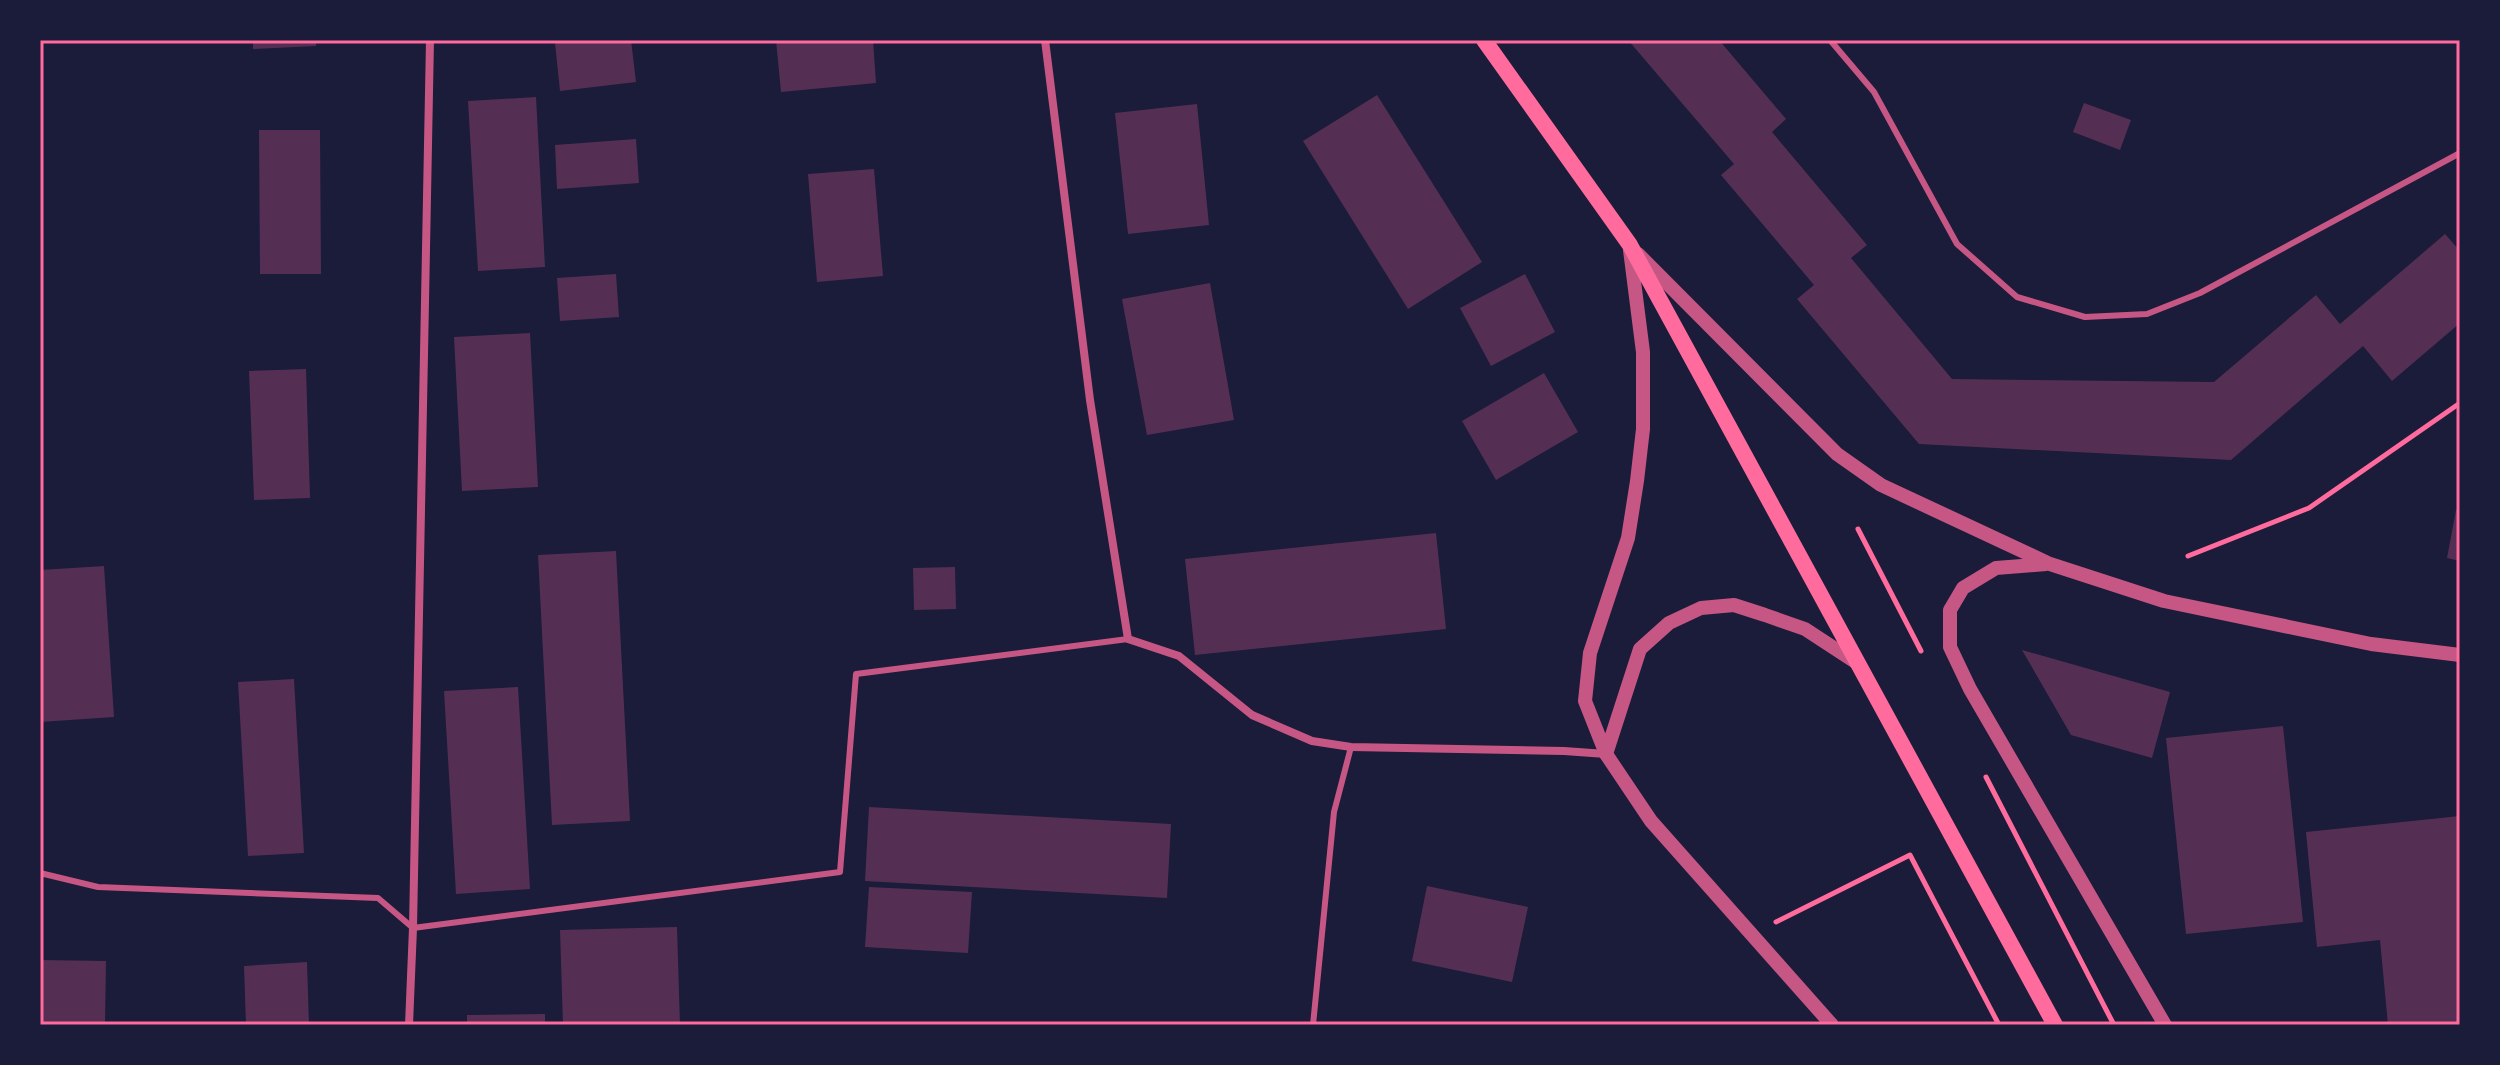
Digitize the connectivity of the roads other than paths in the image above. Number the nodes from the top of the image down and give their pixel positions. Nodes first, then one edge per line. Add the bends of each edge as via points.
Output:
1 (430, 40) edge
2 (1045, 40) edge
3 (1484, 40) edge
4 (1830, 40) edge
5 (2460, 153) edge
6 (1630, 245) junction
7 (2050, 564) junction
8 (1128, 639) junction
9 (2460, 655) edge
10 (1858, 663) junction
11 (1351, 747) junction
12 (1606, 754) junction
13 (40, 873) edge
14 (413, 928) junction
15 (409, 1025) edge
16 (1313, 1025) edge
17 (1832, 1025) edge
18 (2055, 1025) edge
19 (2165, 1025) edge

1 - 14 street
2 - 8 street via 1090,400
3 - 6 main road
4 - 5 lane via 1874,92 1957,244 2017,297 2085,317 2147,314 2200,293
6 - 7 street via 1837,454 1881,485
6 - 10 main road
6 - 12 street via 1643,352 1641,442 1628,538 1590,653 1585,701
7 - 9 street via 2164,601 2371,644
7 - 19 street via 1996,568 1963,588 1950,610 1950,647
8 - 11 street via 1179,656 1252,715 1312,741
8 - 14 lane via 856,674 840,872
10 - 12 street via 1805,629 1734,605 1701,608 1669,623 1640,649
10 - 18 main road
11 - 12 street
11 - 16 lane via 1334,812
12 - 17 street via 1651,821
13 - 14 lane via 98,887 378,898
14 - 15 street

